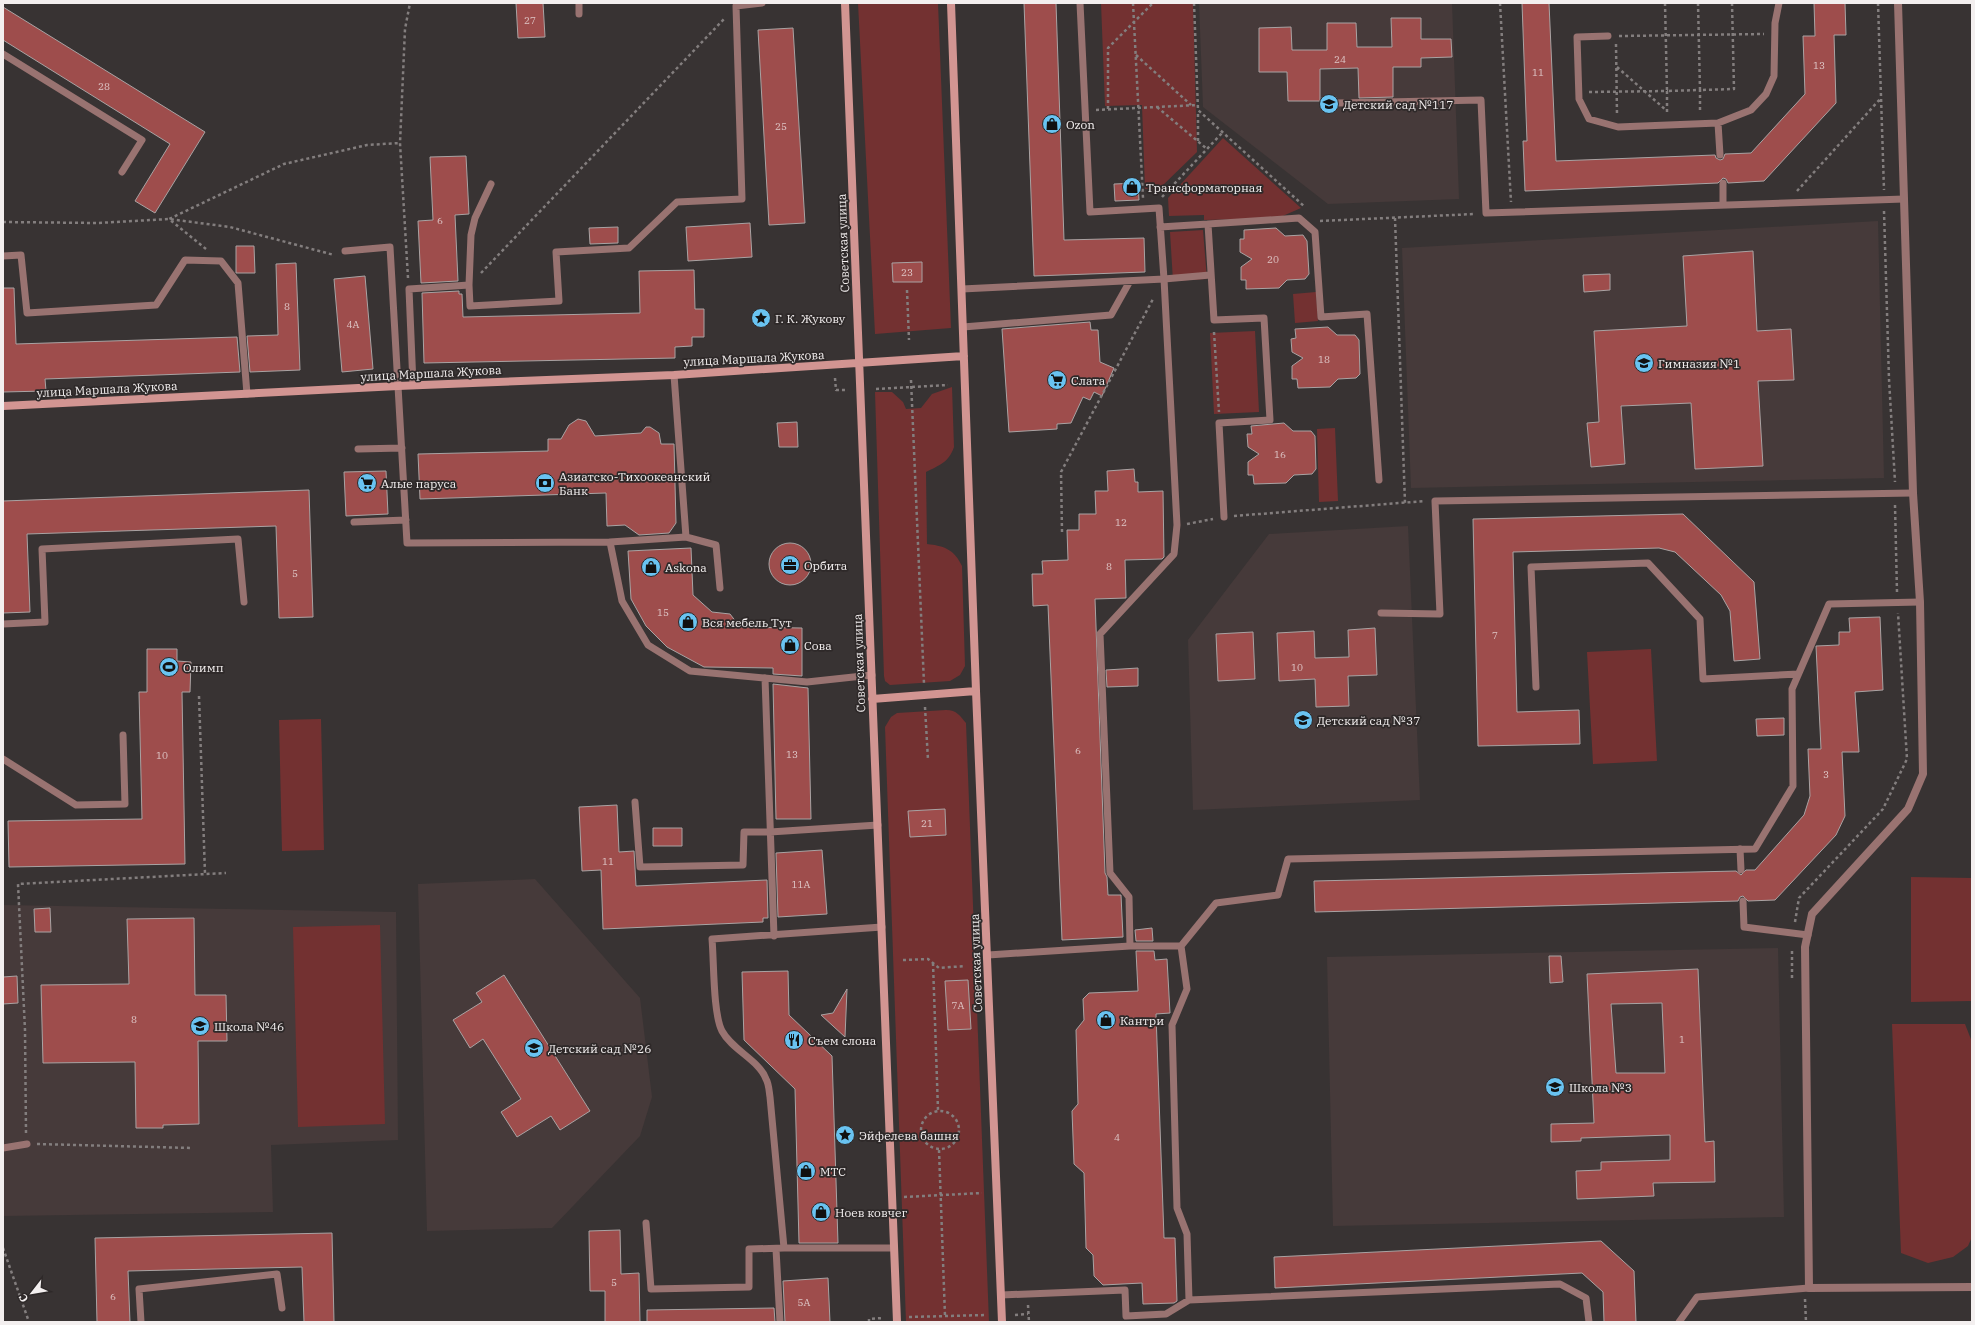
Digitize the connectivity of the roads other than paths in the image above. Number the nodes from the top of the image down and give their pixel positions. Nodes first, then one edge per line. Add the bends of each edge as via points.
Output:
1 (579, 3) edge
2 (762, 3) edge
3 (845, 3) edge
4 (951, 3) edge
5 (1080, 3) edge
6 (1779, 3) edge
7 (1898, 3) edge
8 (736, 4) edge
9 (579, 14) dead end
10 (1608, 36) dead end
11 (3, 54) edge
12 (1337, 103) dead end
13 (1718, 123) junction
14 (1720, 155) dead end
15 (122, 172) dead end
16 (1723, 183) dead end
17 (491, 184) dead end
18 (1904, 199) junction
19 (1723, 205) junction
20 (1208, 224) junction
21 (1160, 227) junction
22 (345, 251) road end
23 (3, 256) edge
24 (1210, 276) junction
25 (1164, 280) junction
26 (1130, 281) junction
27 (469, 285) junction
28 (962, 290) junction
29 (963, 327) junction
30 (964, 356) junction
31 (860, 364) junction
32 (674, 375) junction
33 (413, 385) junction
34 (398, 386) junction
35 (248, 394) junction
36 (3, 406) edge
37 (402, 448) junction
38 (358, 449) dead end
39 (1379, 480) dead end
40 (1913, 493) junction
41 (1224, 517) road end
42 (406, 520) junction
43 (354, 522) dead end
44 (686, 537) junction
45 (610, 542) junction
46 (720, 588) dead end
47 (244, 602) dead end
48 (1920, 602) junction
49 (1381, 613) dead end
50 (3, 624) edge
51 (872, 674) junction
52 (1798, 674) junction
53 (765, 678) junction
54 (1536, 687) dead end
55 (976, 692) junction
56 (872, 699) junction
57 (123, 735) dead end
58 (3, 759) edge
59 (635, 802) dead end
60 (878, 825) junction
61 (770, 832) junction
62 (1740, 849) junction
63 (1741, 870) dead end
64 (1742, 901) dead end
65 (882, 927) junction
66 (1808, 935) junction
67 (774, 936) junction
68 (1130, 946) junction
69 (1181, 946) junction
70 (988, 955) junction
71 (27, 1144) road end
72 (3, 1148) edge
73 (646, 1223) dead end
74 (784, 1248) junction
75 (894, 1248) junction
76 (776, 1249) junction
77 (1972, 1287) edge
78 (1809, 1288) junction
79 (1001, 1295) junction
80 (1189, 1300) junction
81 (282, 1308) dead end
82 (1126, 1319) edge
83 (141, 1322) edge
84 (780, 1322) edge
85 (897, 1322) edge
86 (1002, 1322) edge
87 (1589, 1322) edge
88 (1679, 1322) edge

1 - 9 lane
2 - 8 lane
3 - 31 street, Советская улица
4 - 28 street, Советская улица
5 - 21 lane via 1090,212 1159,208
6 - 13 lane via 1775,23 1774,76 1766,94 1751,110
7 - 18 street
8 - 27 lane via 742,199 677,202 629,248 556,252 559,300 470,306
10 - 13 lane via 1577,37 1579,99 1589,119 1618,127
11 - 15 lane via 142,140
12 - 19 lane via 1481,100 1486,213
13 - 14 lane
16 - 19 lane
17 - 27 lane via 475,218 471,235
18 - 19 lane
18 - 40 street
20 - 21 lane
20 - 24 lane
20 - 39 lane via 1299,218 1315,232 1321,317 1367,314
21 - 25 lane
22 - 34 lane via 390,247
23 - 35 lane via 21,255 27,313 156,305 185,260 221,261 238,284
24 - 25 lane
24 - 41 lane via 1214,320 1264,318 1270,420 1219,423
25 - 26 lane
25 - 68 lane via 1177,526 1174,554 1100,634 1110,873 1129,897
26 - 28 lane
26 - 29 lane via 1111,315
27 - 33 lane via 409,289
28 - 29 street, Советская улица
29 - 30 street, Советская улица
30 - 31 street, улица Маршала Жукова
30 - 55 street, Советская улица
31 - 32 street, улица Маршала Жукова
31 - 51 street, Советская улица
32 - 33 street, улица Маршала Жукова
32 - 44 lane
33 - 34 street, улица Маршала Жукова
34 - 35 street, улица Маршала Жукова
34 - 37 lane
35 - 36 street, улица Маршала Жукова
37 - 38 lane
37 - 42 lane
40 - 48 street
40 - 49 lane via 1435,501 1440,614
42 - 43 lane
42 - 45 lane via 408,544
44 - 45 lane
44 - 46 lane via 716,545
45 - 53 lane via 622,601 648,645 690,671
47 - 50 lane via 238,539 42,549 45,622
48 - 52 lane via 1829,604
48 - 66 street via 1923,774 1908,809 1812,914
51 - 53 lane via 807,682
51 - 56 street, Советская улица
52 - 54 lane via 1703,679 1700,619 1648,563 1531,567
52 - 62 lane via 1792,689 1793,786 1755,849
53 - 61 lane
55 - 56 street
55 - 70 street, Советская улица
56 - 60 street, Советская улица
57 - 58 lane via 125,804 76,805
59 - 61 lane via 640,867 743,865 744,832
60 - 61 lane
60 - 65 street, Советская улица
61 - 67 lane
62 - 63 lane
62 - 69 lane via 1288,859 1278,894 1216,902
64 - 66 lane via 1744,927
65 - 67 lane
65 - 75 street, Советская улица
66 - 78 street via 1805,947
67 - 74 lane via 712,940 718,1017 722,1031 731,1044 755,1064 766,1078
68 - 69 lane
68 - 70 lane
69 - 80 lane via 1187,989 1172,1025 1177,1208 1187,1234
70 - 79 street, Советская улица
71 - 72 lane
73 - 76 lane via 651,1289 750,1287 749,1249
74 - 75 lane
74 - 76 lane
75 - 85 street, Советская улица
76 - 84 lane
77 - 78 street
78 - 88 lane via 1697,1297
79 - 82 lane via 1125,1290
79 - 86 street, Советская улица
80 - 82 lane via 1166,1314
80 - 87 lane via 1560,1284 1586,1298
81 - 83 lane via 277,1274 140,1289

